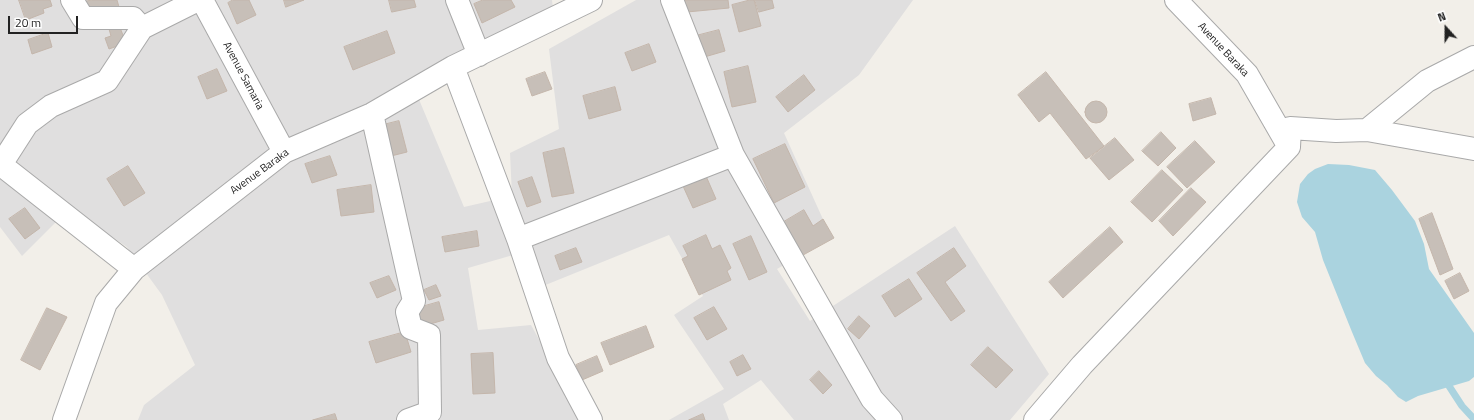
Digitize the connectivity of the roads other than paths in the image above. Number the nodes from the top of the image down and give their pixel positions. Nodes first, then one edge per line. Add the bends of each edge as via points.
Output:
1 (72, 0) edge
2 (198, 0) edge
3 (202, 0) edge
4 (457, 0) edge
5 (592, 0) edge
6 (672, 0) edge
7 (1176, 0) edge
8 (142, 28) junction
9 (479, 55) junction
10 (1474, 57) edge
11 (452, 67) junction
12 (372, 114) junction
13 (1367, 130) junction
14 (1289, 147) junction
15 (1474, 149) edge
16 (284, 152) junction
17 (733, 155) junction
18 (0, 165) edge
19 (518, 239) junction
20 (134, 269) junction
21 (64, 420) edge
22 (408, 420) edge
23 (591, 420) edge
24 (891, 420) edge
25 (1035, 420) edge

1 - 8 street via 83,18 133,18
2 - 8 street
3 - 16 street, Avenue Samaria
4 - 9 street
5 - 9 street, Avenue Baraka
6 - 17 street
7 - 14 street, Avenue Baraka via 1247,74
8 - 18 street via 107,81 51,106 28,124
9 - 11 street, Avenue Baraka
10 - 13 street via 1427,81
11 - 12 street, Avenue Baraka
11 - 19 street
12 - 16 street, Avenue Baraka
12 - 22 street via 414,301 408,312 411,328 429,335 430,412
13 - 14 street via 1290,128
13 - 15 street
14 - 25 street via 1082,366
16 - 20 street, Avenue Baraka
17 - 19 street
17 - 24 street via 872,399
18 - 20 street
19 - 23 street via 558,358
20 - 21 street, Avenue Baraka via 106,303

